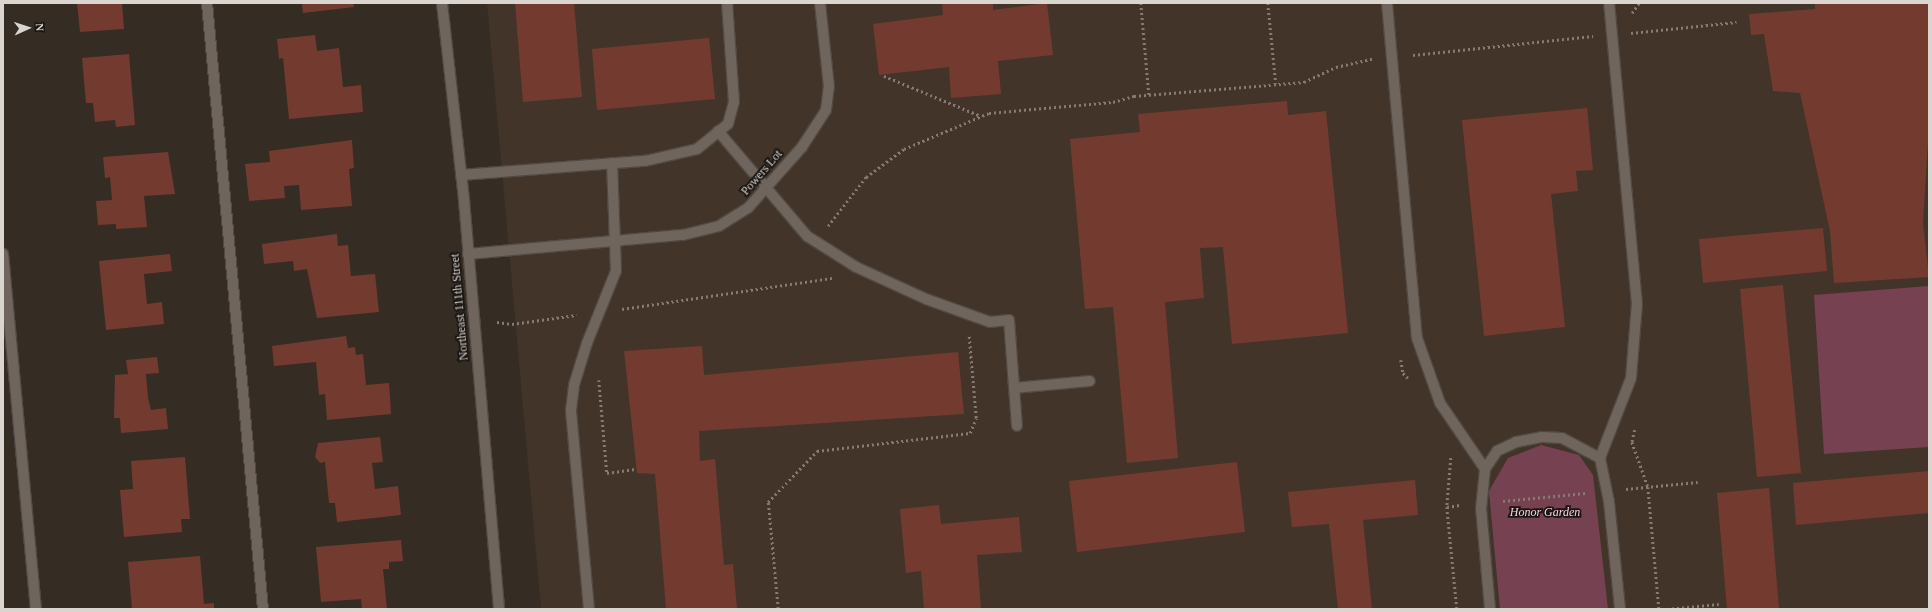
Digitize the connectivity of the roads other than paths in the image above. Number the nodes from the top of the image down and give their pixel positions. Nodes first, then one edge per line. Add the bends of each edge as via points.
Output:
1 (207, 3) edge
2 (442, 3) edge
3 (727, 3) edge
4 (820, 3) edge
5 (1387, 3) edge
6 (1609, 3) edge
7 (718, 131) junction
8 (612, 163) junction
9 (461, 175) junction
10 (765, 189) junction
11 (615, 241) junction
12 (3, 254) edge
13 (468, 254) junction
14 (1090, 381) dead end
15 (1014, 388) junction
16 (1017, 426) dead end
17 (1600, 458) junction
18 (1485, 469) junction
19 (36, 609) edge
20 (263, 609) edge
21 (499, 609) edge
22 (589, 609) edge
23 (1490, 609) edge
24 (1620, 609) edge

1 - 20 street
2 - 9 street, Northeast 111th Street
3 - 7 street via 734,102 728,124
4 - 10 street, Powers Lot via 829,87 826,110 802,146
5 - 18 street via 1416,338 1440,403
6 - 17 street via 1637,304 1631,378
7 - 8 street via 697,149 645,161
7 - 10 street
8 - 9 street
8 - 11 street
9 - 13 street, Northeast 111th Street
10 - 11 street, Powers Lot via 748,208 719,226 683,235
10 - 15 street via 818,242 868,273 990,322 1009,320
11 - 13 street, Powers Lot
11 - 22 street via 616,271 574,385 571,410
12 - 19 street
13 - 21 street, Northeast 111th Street
14 - 15 street
15 - 16 street
17 - 18 street via 1562,438 1542,437 1516,442 1497,451
17 - 24 street via 1608,491
18 - 23 street via 1481,504

